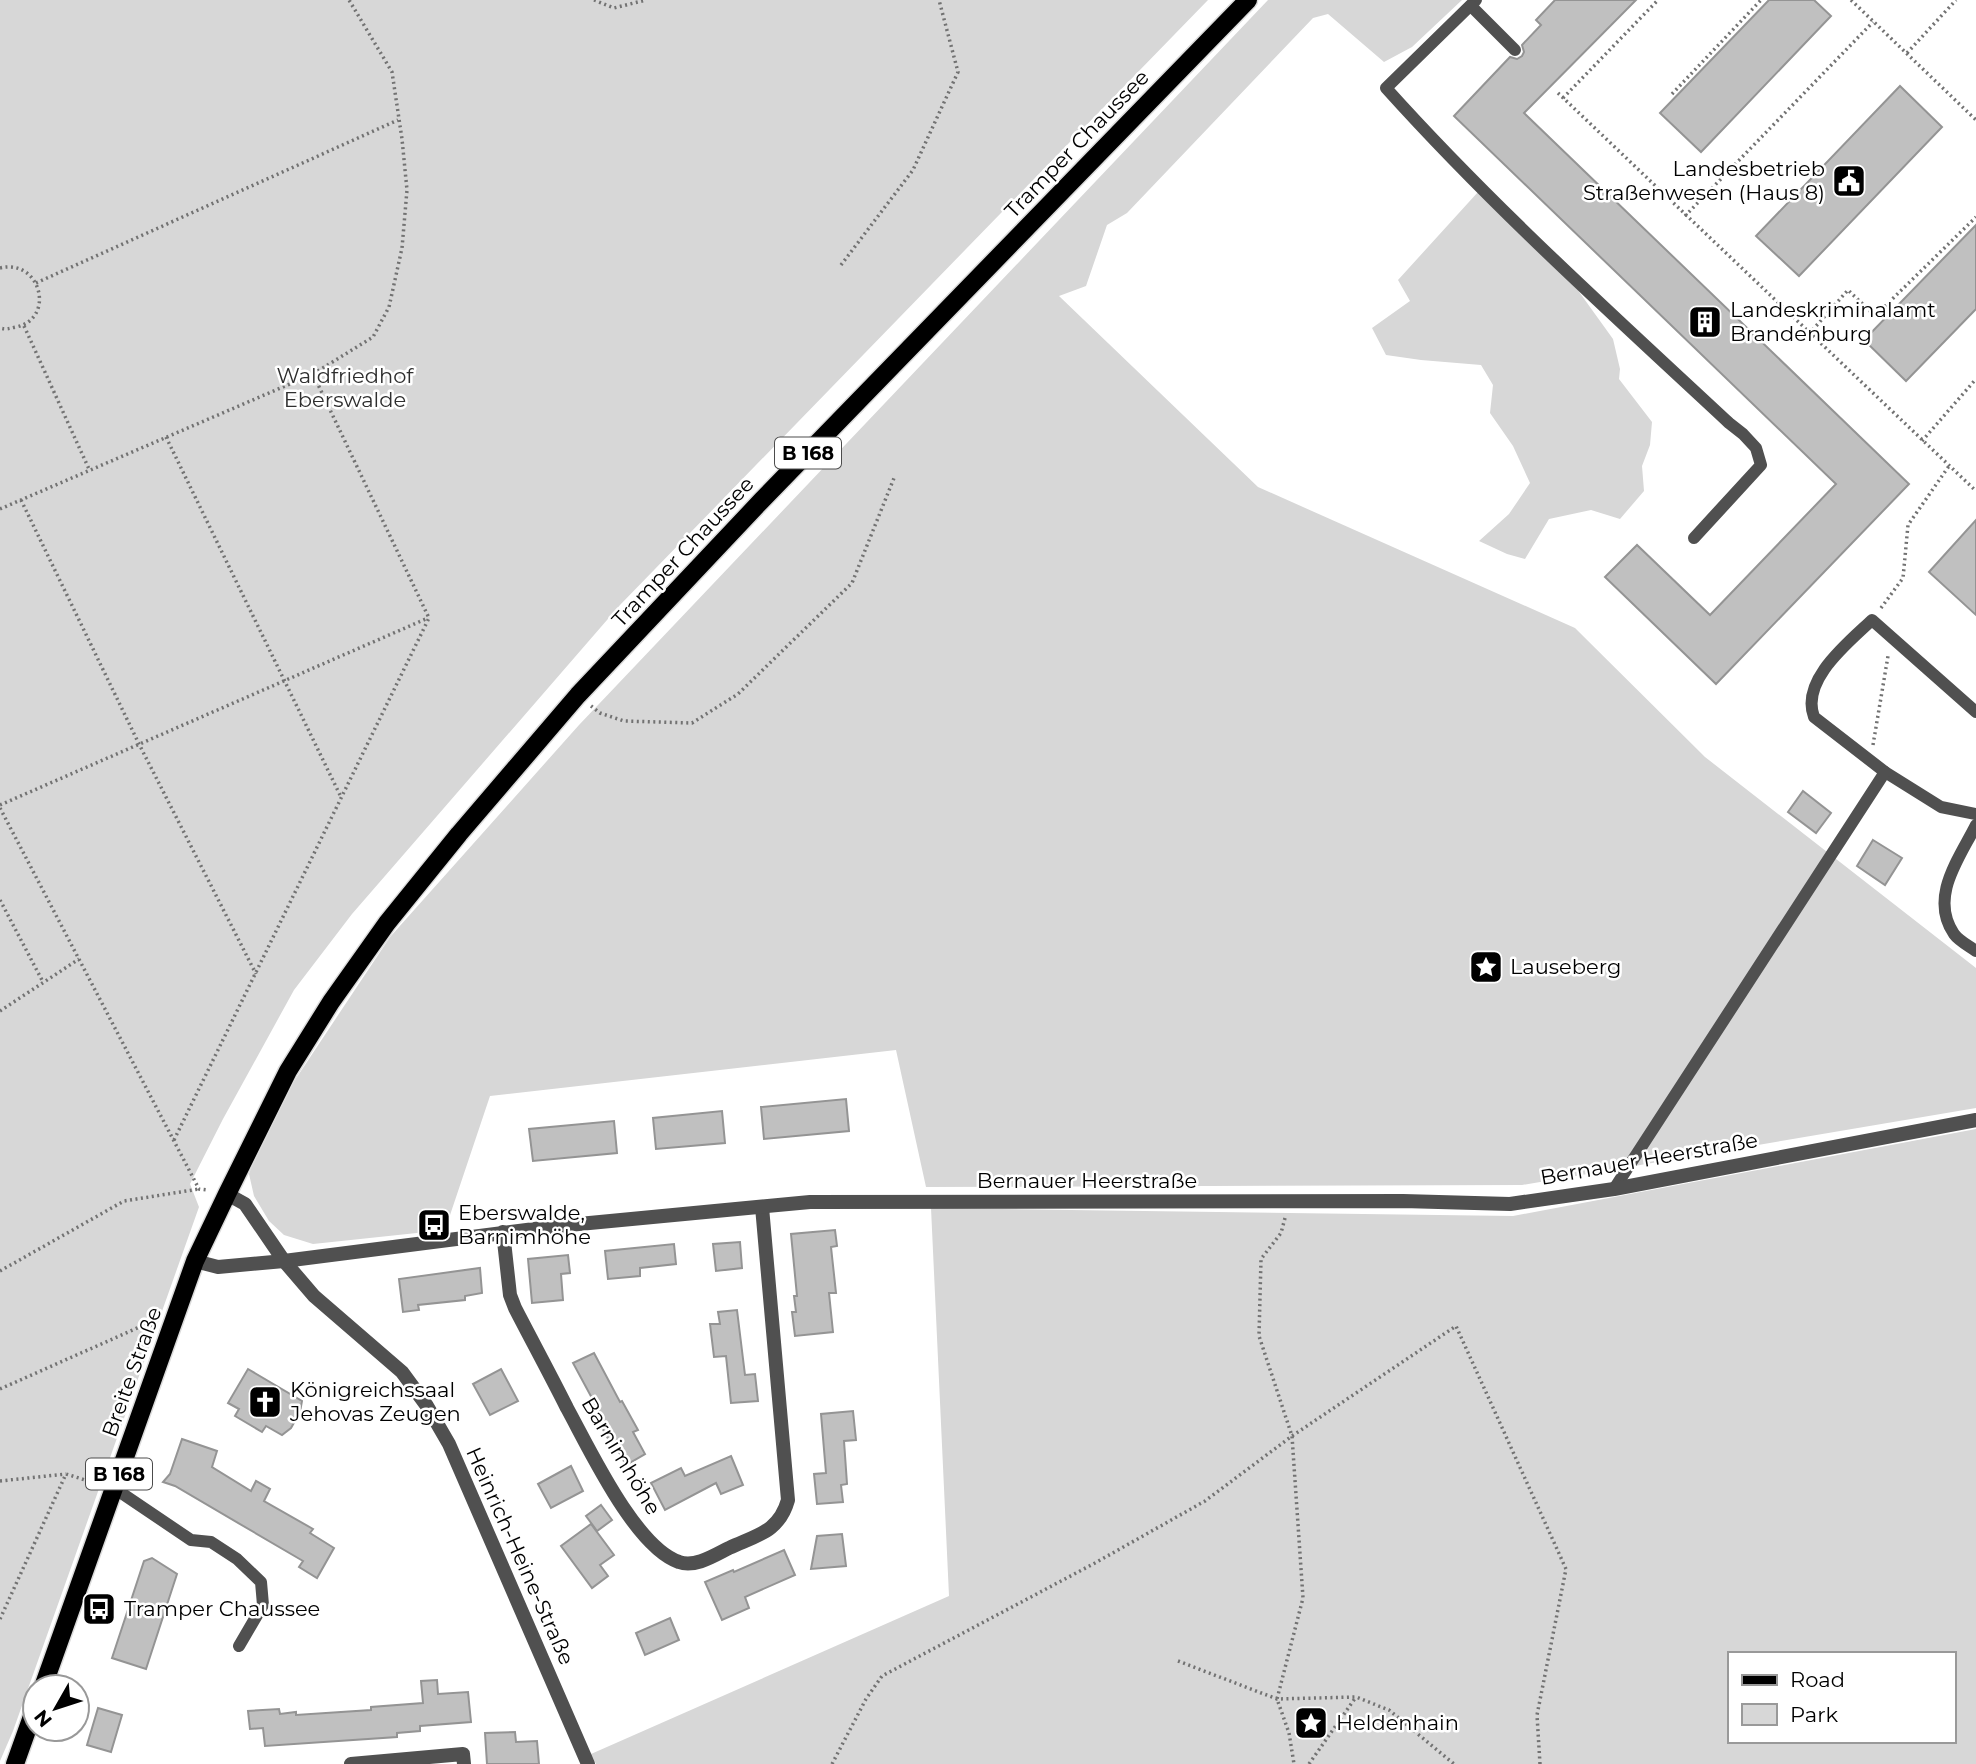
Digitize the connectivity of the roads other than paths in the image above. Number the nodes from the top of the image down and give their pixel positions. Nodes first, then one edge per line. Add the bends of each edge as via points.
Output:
1 (1248, 0) edge
2 (1473, 3) edge
3 (1515, 50) dead end
4 (1694, 538) dead end
5 (1976, 712) edge
6 (1885, 772) junction
7 (1976, 814) edge
8 (1976, 825) edge
9 (1976, 951) edge
10 (1976, 1120) edge
11 (1614, 1189) junction
12 (226, 1194) junction
13 (762, 1207) junction
14 (503, 1232) junction
15 (195, 1261) junction
16 (284, 1261) junction
17 (114, 1488) junction
18 (240, 1646) dead end
19 (48, 1673) edge
20 (22, 1743) edge
21 (15, 1764) edge
22 (351, 1764) edge
23 (464, 1764) edge
24 (588, 1764) edge

1 - 12 main road, Tramper Chaussee / B 168 via 762,500 578,695 459,834 331,1002 288,1071
2 - 3 lane
2 - 4 lane via 1386,88 1544,250 1756,448 1761,465
5 - 6 lane via 1872,620 1829,663 1816,684 1811,710
6 - 7 lane via 1941,807
6 - 11 lane
8 - 9 lane via 1946,884 1943,911 1955,936
10 - 11 street, Bernauer Heerstraße
11 - 13 street, Bernauer Heerstraße via 1510,1204 810,1202
12 - 15 main road, Breite Straße / B 168
12 - 16 street, Heinrich-Heine-Straße via 245,1204
13 - 14 street, Bernauer Heerstraße
13 - 14 street, Barnimhöhe via 788,1500 784,1514 771,1528 701,1561 681,1563 647,1539 601,1471 515,1308
14 - 16 street, Bernauer Heerstraße
15 - 16 street, Bernauer Heerstraße via 218,1267
15 - 17 main road, Breite Straße / B 168
16 - 24 street, Heinrich-Heine-Straße via 314,1296 401,1372 427,1406 449,1444
17 - 18 lane via 191,1540 211,1542 261,1582 263,1605
17 - 19 main road, Breite Straße / B 168
20 - 21 main road
22 - 23 street via 463,1754

